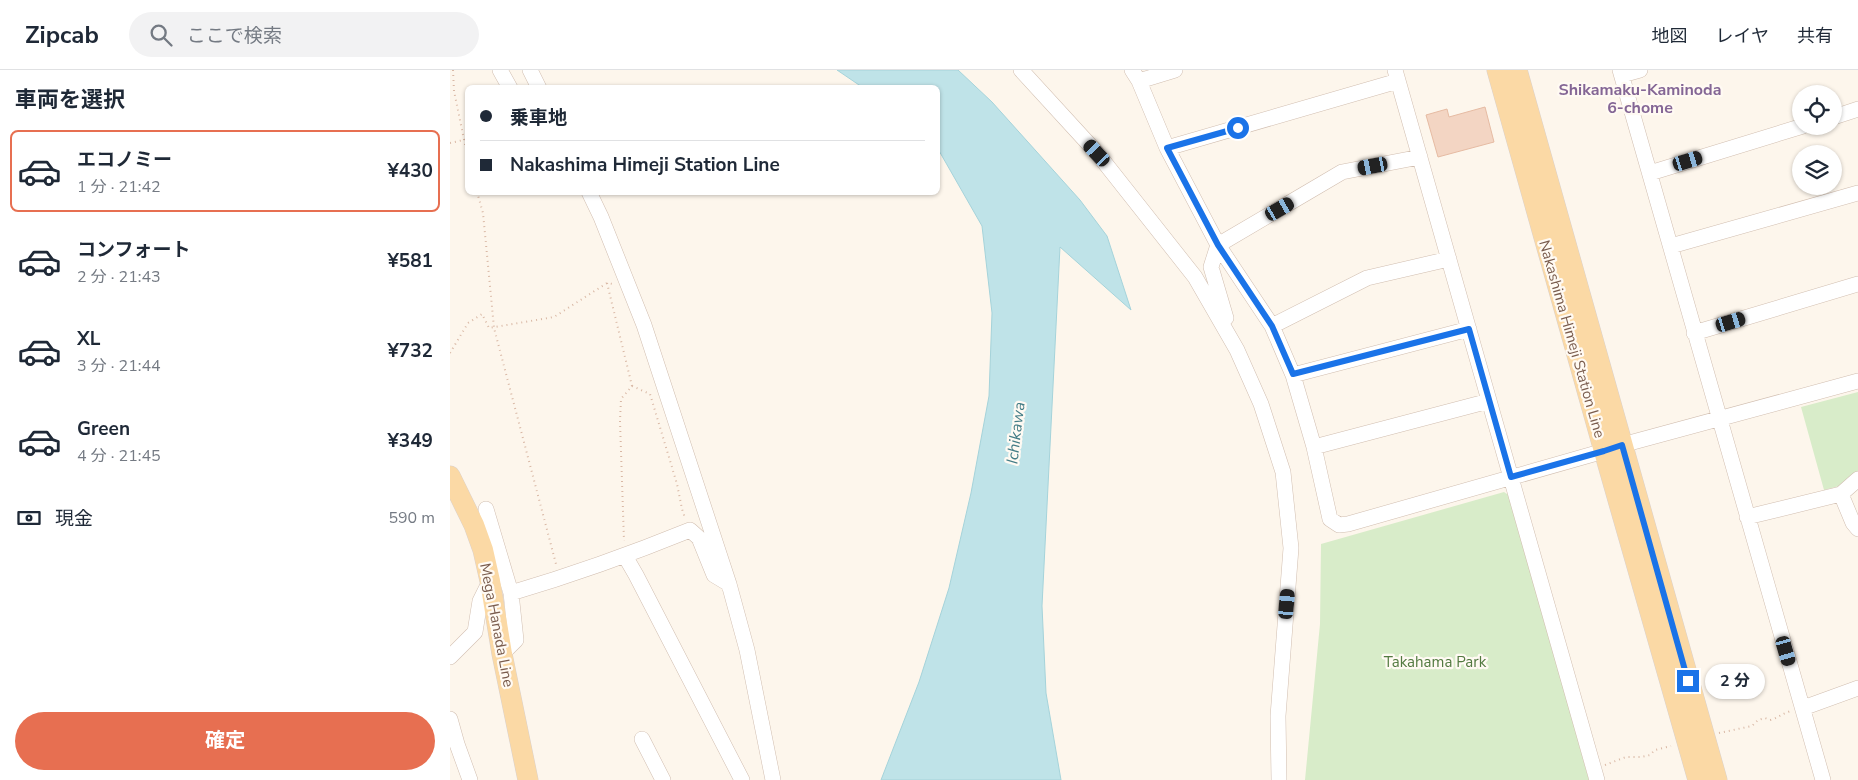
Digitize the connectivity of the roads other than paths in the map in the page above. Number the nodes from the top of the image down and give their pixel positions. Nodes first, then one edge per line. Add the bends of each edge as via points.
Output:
1 (500, 70) edge
2 (530, 70) edge
3 (1021, 70) edge
4 (1175, 70) edge
5 (1497, 70) edge
6 (1517, 70) edge
7 (1640, 70) edge
8 (1621, 73) edge
9 (1135, 75) edge
10 (1396, 75) edge
11 (508, 85) edge
12 (538, 85) edge
13 (1858, 109) edge
14 (1842, 114) edge
15 (1792, 129) edge
16 (1167, 148) junction
17 (1420, 157) junction
18 (1650, 173) junction
19 (1858, 193) edge
20 (590, 195) edge
21 (1218, 245) junction
22 (1671, 246) junction
23 (1449, 259) junction
24 (1858, 284) edge
25 (1272, 326) junction
26 (1469, 329) junction
27 (1694, 332) junction
28 (1237, 350) junction
29 (1293, 374) junction
30 (1858, 381) edge
31 (1489, 401) junction
32 (1719, 419) junction
33 (1314, 447) junction
34 (1613, 448) junction
35 (450, 477) edge
36 (1511, 477) junction
37 (1858, 479) edge
38 (1841, 494) junction
39 (486, 509) dead end
40 (1747, 518) junction
41 (1858, 529) edge
42 (490, 545) junction
43 (625, 556) junction
44 (490, 581) junction
45 (730, 584) junction
46 (511, 593) junction
47 (502, 654) junction
48 (450, 657) edge
49 (1858, 688) edge
50 (1803, 708) junction
51 (450, 719) edge
52 (1696, 738) junction
53 (642, 739) dead end
54 (1595, 773) edge
55 (470, 780) edge
56 (528, 780) edge
57 (663, 780) edge
58 (742, 780) edge
59 (773, 780) edge
60 (1279, 780) edge
61 (1698, 780) edge
62 (1717, 780) edge
63 (1823, 780) edge

1 - 11 street
2 - 12 street
3 - 28 street via 1097,153 1195,277
4 - 9 street
5 - 34 main road, Nakashima Himeji Station Line
6 - 34 main road, Nakashima Himeji Station Line
7 - 8 street
8 - 18 street
9 - 16 street
10 - 16 street
10 - 17 street
13 - 14 street
15 - 18 street
16 - 21 street
17 - 21 street via 1342,172
17 - 23 street
18 - 22 street
19 - 22 street
20 - 45 street via 644,325
21 - 25 street
21 - 28 street via 1211,267
22 - 27 street
23 - 25 street via 1366,278
23 - 26 street
24 - 27 street
25 - 29 street
26 - 29 street
26 - 31 street
27 - 32 street
28 - 60 street via 1261,404 1283,472 1291,548 1278,716
29 - 33 street
30 - 32 street
31 - 33 street
31 - 36 street
32 - 34 street
32 - 40 street
33 - 36 street via 1330,519 1338,525
34 - 36 street
34 - 52 main road, Nakashima Himeji Station Line
35 - 42 main road, Mega Hanada Line via 474,525
36 - 54 street
37 - 38 street
38 - 40 street
38 - 41 street
39 - 42 street
40 - 50 street
42 - 44 main road, Mega Hanada Line
42 - 46 street
43 - 45 street via 690,530 699,538 714,575
43 - 46 street
43 - 58 street
44 - 47 main road, Mega Hanada Line
44 - 48 street via 480,601 475,632
45 - 59 street
46 - 47 street via 516,640
47 - 56 main road, Mega Hanada Line
49 - 50 street
50 - 63 street
51 - 55 street
52 - 61 main road, Nakashima Himeji Station Line
52 - 62 main road, Nakashima Himeji Station Line
53 - 57 street

